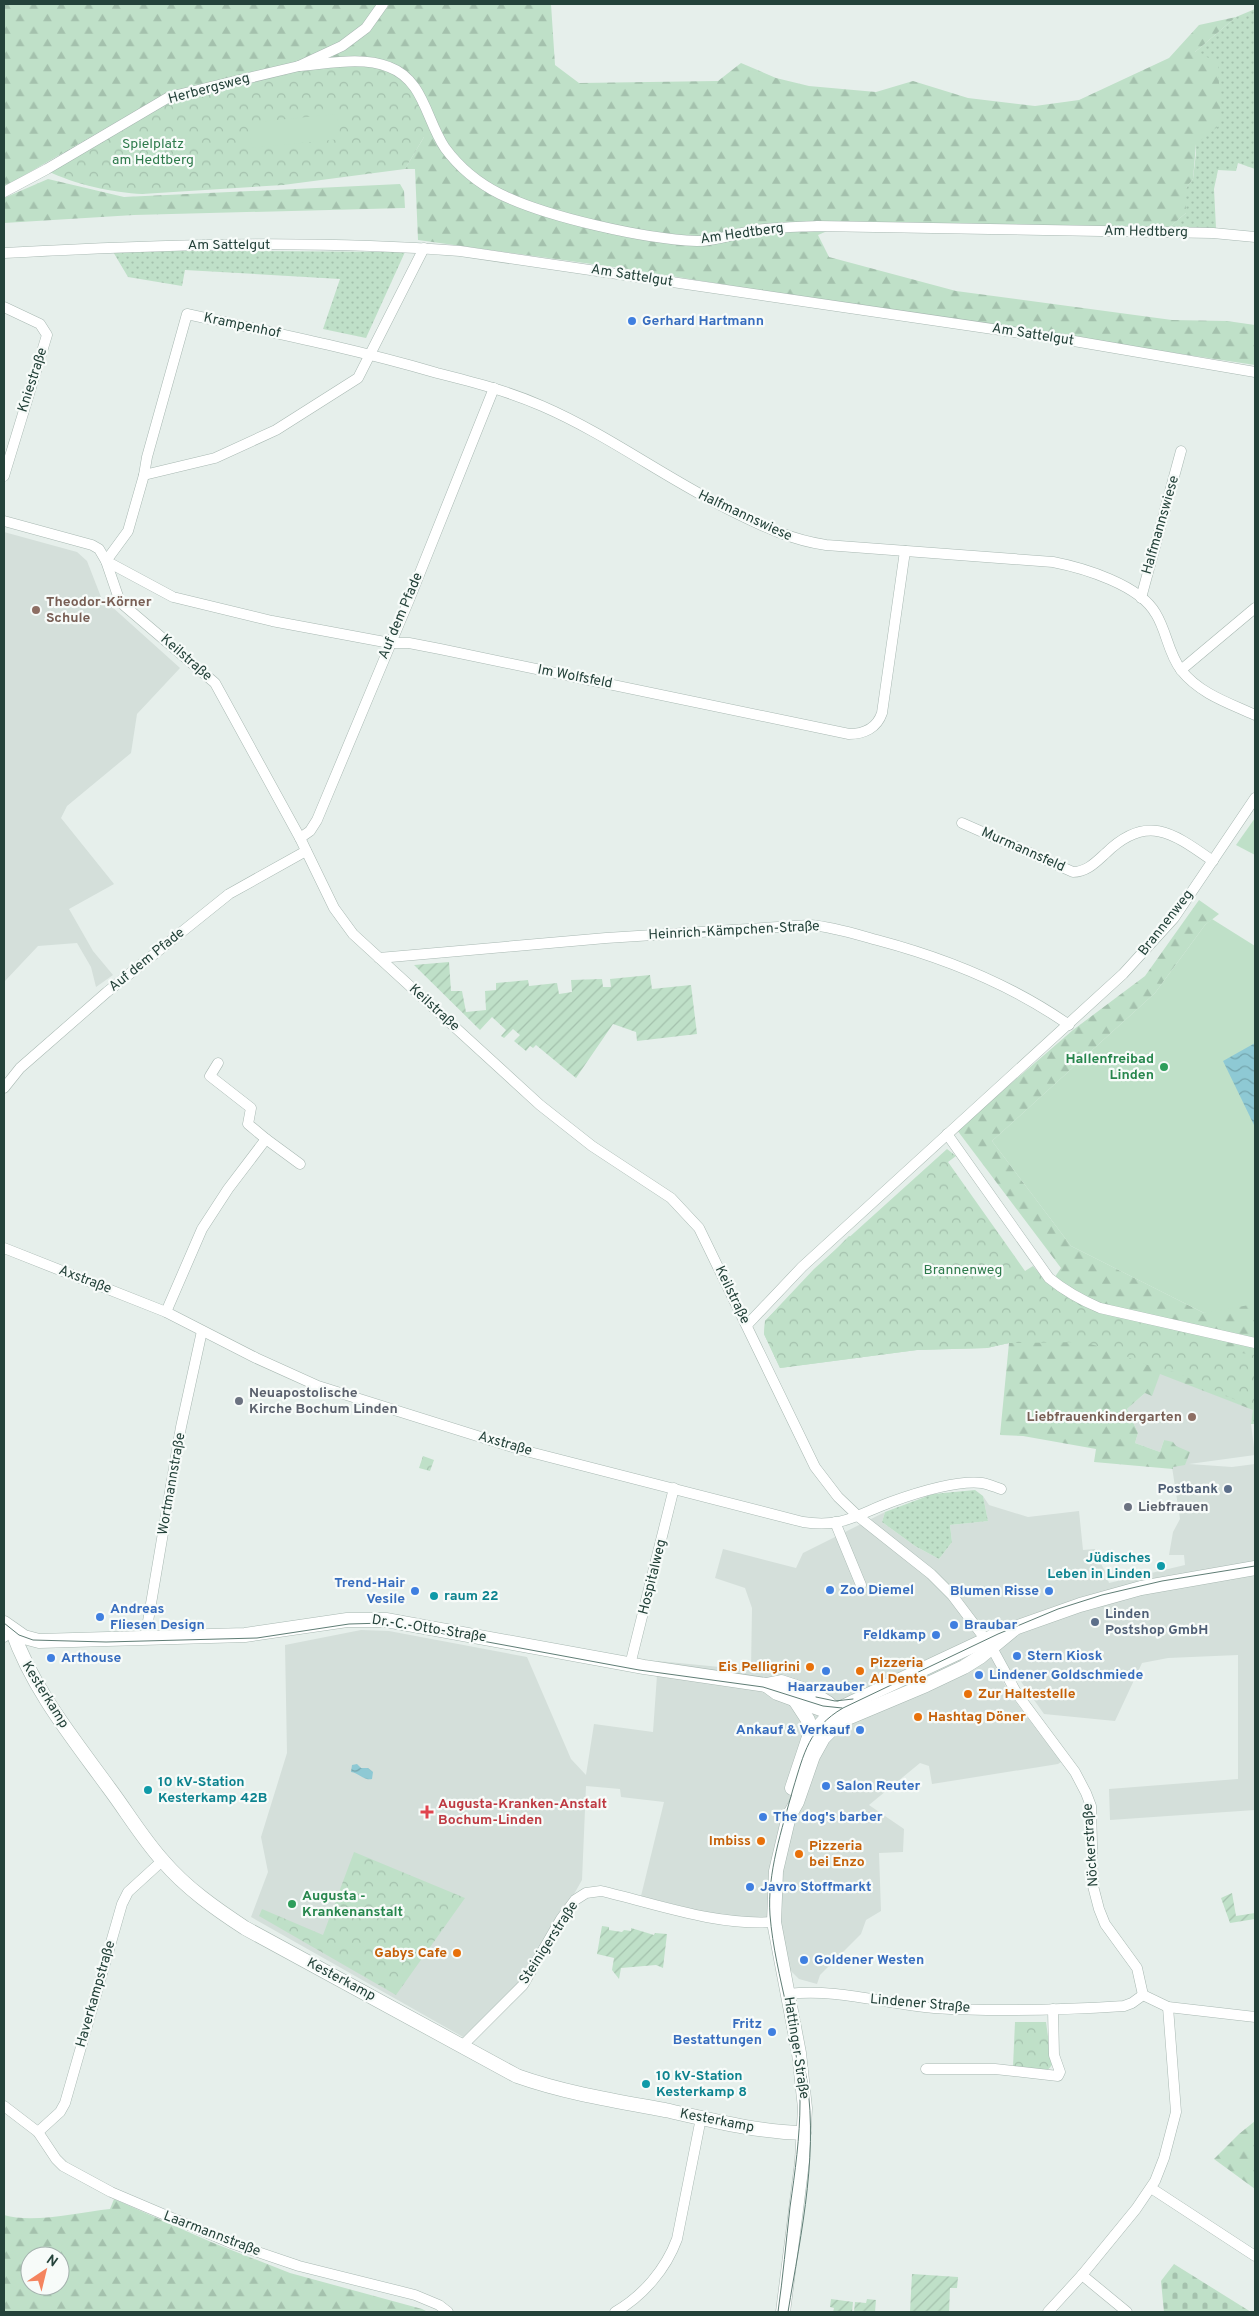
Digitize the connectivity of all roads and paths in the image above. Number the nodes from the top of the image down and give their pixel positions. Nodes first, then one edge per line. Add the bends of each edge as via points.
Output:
1 (383, 4) edge
2 (299, 66) junction
3 (4, 192) edge
4 (1255, 237) edge
5 (424, 248) junction
6 (4, 252) edge
7 (4, 307) edge
8 (372, 354) junction
9 (1255, 372) edge
10 (494, 388) junction
11 (1182, 452) dead end
12 (144, 475) junction
13 (4, 476) edge
14 (4, 521) edge
15 (905, 551) junction
16 (106, 561) junction
17 (1141, 598) junction
18 (1255, 608) edge
19 (390, 643) junction
20 (1181, 670) junction
21 (1255, 716) edge
22 (1255, 798) edge
23 (962, 824) dead end
24 (300, 838) junction
25 (306, 851) junction
26 (1213, 860) junction
27 (379, 958) junction
28 (1069, 1025) junction
29 (218, 1063) dead end
30 (4, 1088) edge
31 (947, 1134) junction
32 (266, 1140) junction
33 (300, 1164) dead end
34 (4, 1248) edge
35 (166, 1312) junction
36 (747, 1325) junction
37 (202, 1331) junction
38 (1255, 1343) edge
39 (674, 1488) junction
40 (1001, 1489) dead end
41 (859, 1517) junction
42 (835, 1522) junction
43 (1255, 1568) edge
44 (861, 1585) dead end
45 (6, 1630) edge
46 (145, 1639) junction
47 (988, 1644) junction
48 (630, 1665) junction
49 (766, 1685) junction
50 (793, 1697) junction
51 (837, 1714) junction
52 (809, 1737) junction
53 (789, 1816) junction
54 (162, 1861) junction
55 (774, 1922) junction
56 (788, 1994) junction
57 (1143, 1995) junction
58 (1168, 2007) junction
59 (1052, 2010) junction
60 (1255, 2017) edge
61 (462, 2046) junction
62 (926, 2069) dead end
63 (4, 2106) edge
64 (701, 2118) junction
65 (38, 2132) junction
66 (804, 2133) junction
67 (1151, 2188) junction
68 (1255, 2256) edge
69 (1082, 2275) junction
70 (448, 2312) edge
71 (615, 2312) edge
72 (784, 2312) edge
73 (1048, 2312) edge
74 (1127, 2312) edge

1 - 2 street, Herbergsweg via 358,36
2 - 3 street, Herbergsweg via 169,97
2 - 4 street, Am Hedtberg via 359,62 395,69 417,88 445,147 479,181 531,206 636,232 698,241 723,239 755,230 817,226 1213,233
5 - 6 street, Am Sattelgut via 199,244
5 - 8 street
5 - 9 street, Am Sattelgut via 1024,334
7 - 13 street, Kniestraße via 40,324 47,335
8 - 10 street, Halfmannswiese
8 - 12 street via 358,378 276,430 214,458
8 - 12 street, Krampenhof via 187,314
10 - 15 street, Halfmannswiese via 566,417 692,492 784,535 826,545
10 - 19 street, Auf dem Pfade
11 - 17 street, Halfmannswiese
12 - 16 street, Krampenhof via 128,532
14 - 16 street, Keilstraße via 92,545 99,549
15 - 17 street, Halfmannswiese via 1062,564 1098,575
15 - 19 street, Im Wolfsfeld via 882,714 873,727 857,734 424,646
16 - 19 street, Im Wolfsfeld via 173,597
16 - 24 street, Keilstraße via 120,602 215,683
17 - 20 street, Halfmannswiese via 1156,614 1170,652
18 - 20 street
19 - 24 street, Auf dem Pfade via 317,820
20 - 21 street, Halfmannswiese via 1209,694
22 - 26 street, Brannenweg
23 - 26 street, Murmannsfeld via 1073,872 1092,865 1123,838 1147,830 1162,830 1174,835
24 - 25 street, Keilstraße
25 - 27 street, Keilstraße via 344,923
25 - 30 street, Auf dem Pfade via 229,894 107,992 26,1063
26 - 28 street, Brannenweg via 1174,918 1148,948
27 - 28 street, Heinrich-Kämpchen-Straße via 606,938 810,925 830,927 897,945 962,968 1039,1005
27 - 36 street, Keilstraße via 540,1106 592,1146 677,1203 699,1228
28 - 31 street, Brannenweg
29 - 32 street via 210,1076 251,1108 248,1124
31 - 36 street, Brannenweg via 802,1266
31 - 38 street via 1049,1278 1063,1290 1100,1308
32 - 33 street
32 - 35 street via 202,1229
34 - 35 street, Axstraße
35 - 37 street, Axstraße
36 - 41 street, Keilstraße via 815,1467 838,1497
37 - 39 street, Axstraße via 318,1386 522,1450
37 - 46 street, Wortmannstraße via 181,1427
39 - 42 street, Axstraße via 803,1522 822,1525
39 - 48 street, Hospitalweg
40 - 41 street via 982,1483 944,1487 890,1502
41 - 42 street, Axstraße
41 - 47 street, Keilstraße via 935,1578 952,1595
42 - 44 street
43 - 47 street, Hattinger Straße via 1131,1590 1014,1629
45 - 46 street, Dr.-C.-Otto-Straße via 36,1640
45 - 54 street, Kesterkamp via 53,1712
46 - 48 street, Dr.-C.-Otto-Straße via 245,1635 367,1619 386,1620
47 - 51 street, Hattinger Straße via 964,1667 926,1685
47 - 57 street, Nöckerstraße via 1017,1694 1075,1772 1086,1793 1092,1817 1093,1886 1099,1909 1105,1924 1137,1968
48 - 49 street, Dr.-C.-Otto-Straße
49 - 50 street, Dr.-C.-Otto-Straße
49 - 51 street, Dr.-C.-Otto-Straße via 781,1682 819,1697
50 - 51 street, Dr.-C.-Otto-Straße
50 - 52 street via 808,1720
51 - 52 street, Hattinger Straße
51 - 53 street, Hattinger Straße via 817,1748
52 - 53 street, Hattinger Straße via 789,1800
53 - 55 street, Hattinger Straße via 776,1871
54 - 61 street, Kesterkamp via 199,1895 245,1928
54 - 65 street, Haverkampstraße via 128,1892 122,1904 65,2103
55 - 56 street, Hattinger Straße
55 - 61 street, Steinigerstraße via 750,1923 715,1918 601,1891 580,1896 561,1919 523,1985
56 - 59 street, Lindener Straße via 826,1993 933,2008
56 - 66 street, Hattinger Straße via 802,2072 806,2108
57 - 58 street
57 - 59 street, Lindener Straße via 1128,2005
58 - 60 street
58 - 67 street via 1176,2112 1167,2151
59 - 62 street via 1058,2076 995,2069
61 - 64 street, Kesterkamp via 517,2076 533,2081
63 - 65 street, Laarmannstraße
64 - 66 street, Kesterkamp
64 - 71 street via 681,2224 672,2252 652,2281
65 - 70 street, Laarmannstraße via 63,2166 143,2206 231,2243 299,2266 415,2296
66 - 72 street, Hattinger Straße
67 - 68 street
67 - 69 street
69 - 73 street
69 - 74 street

